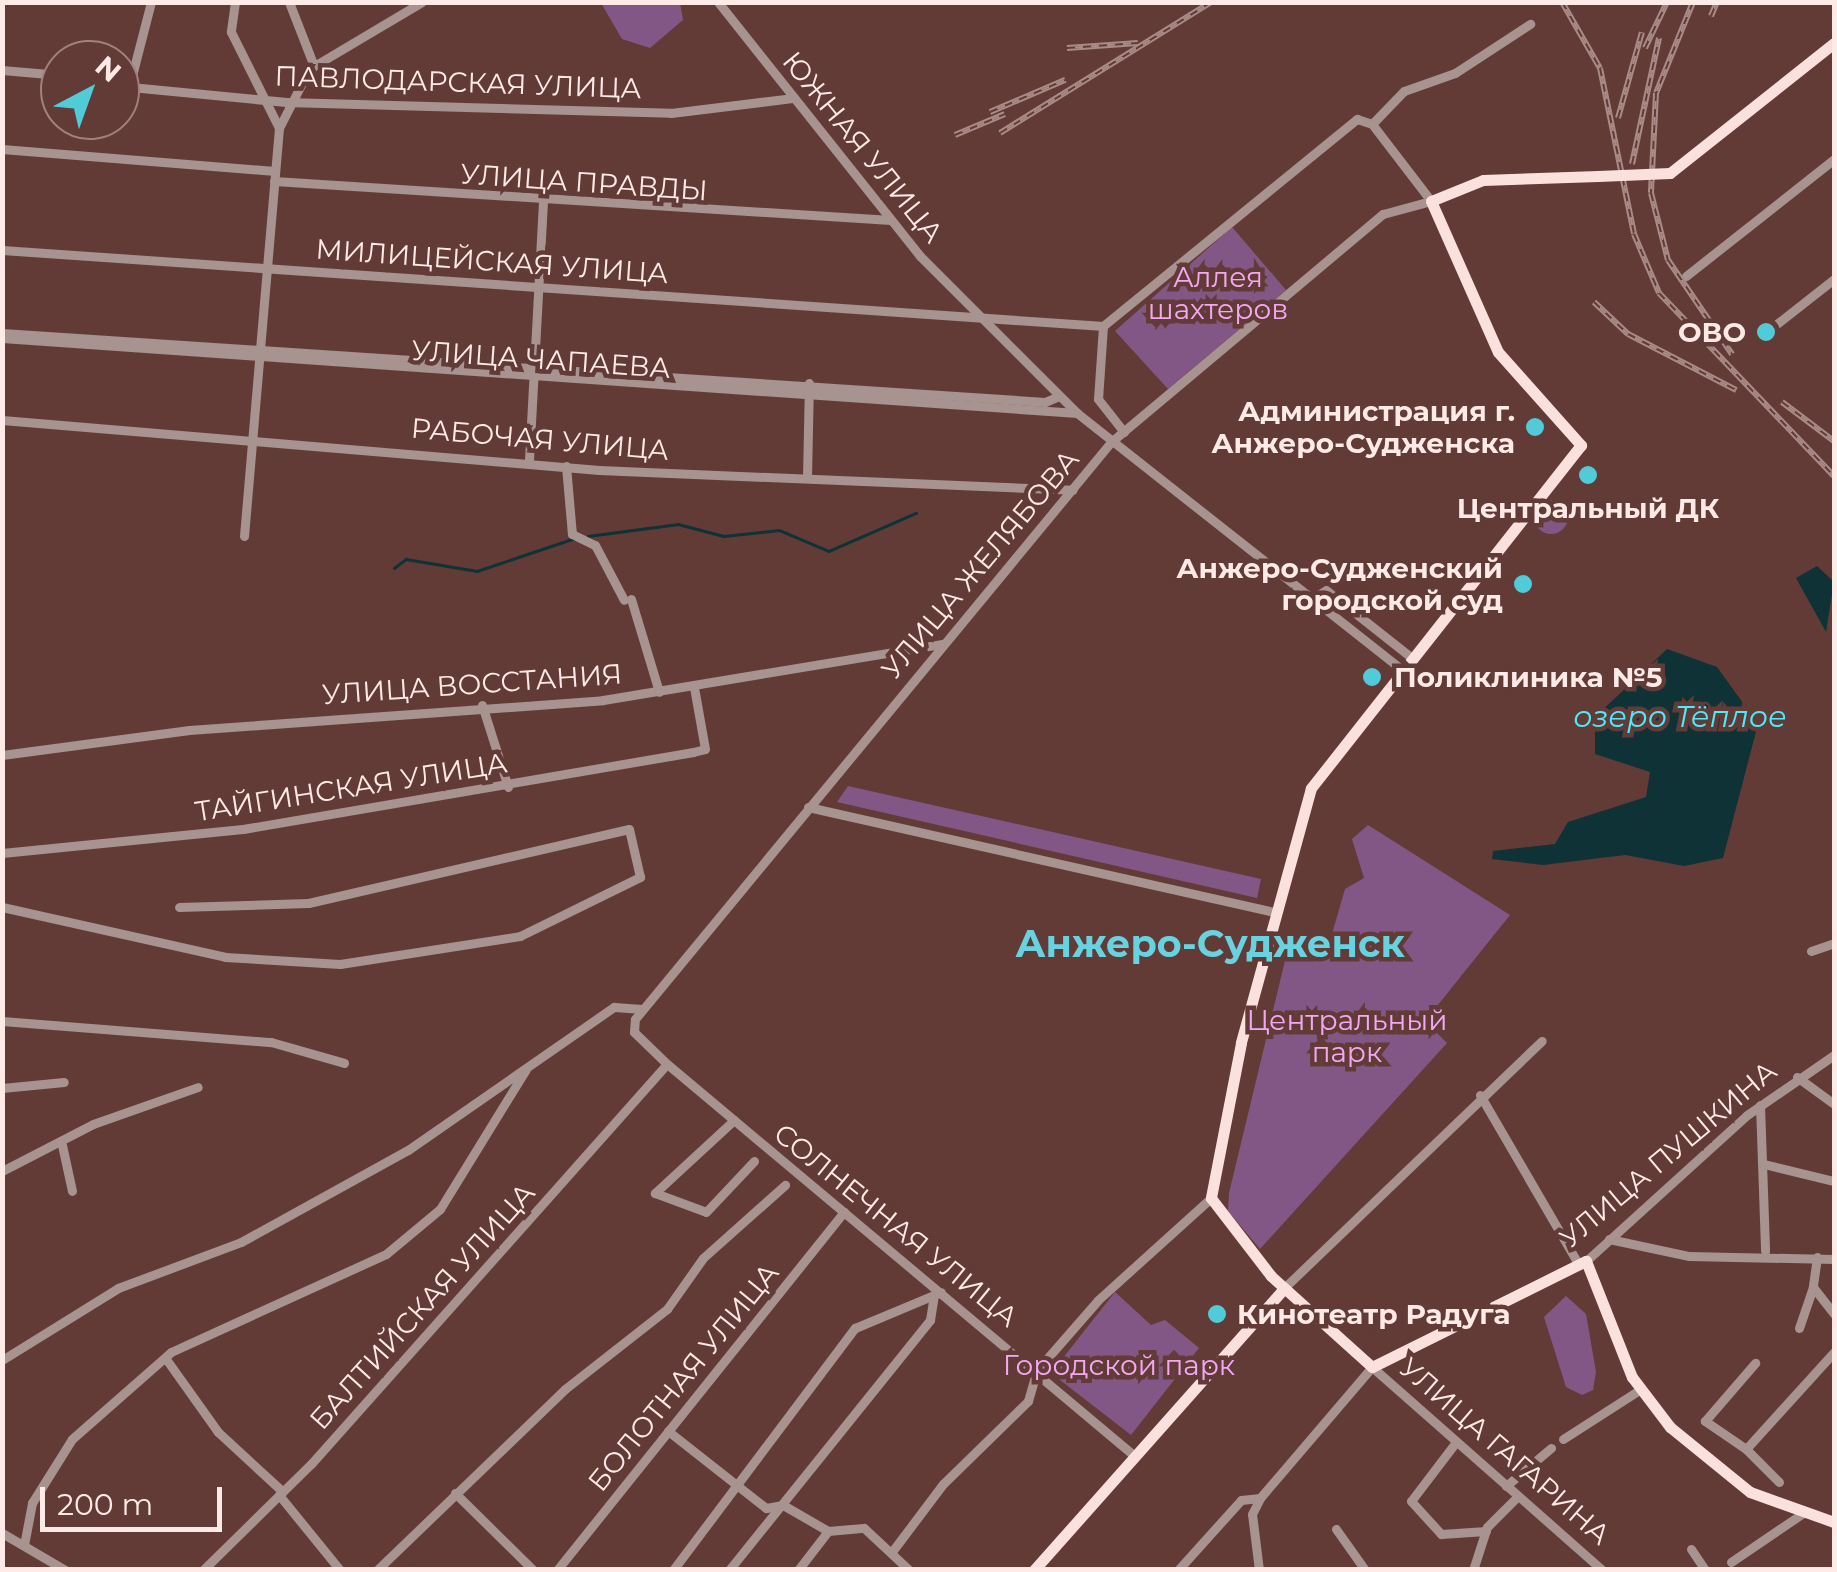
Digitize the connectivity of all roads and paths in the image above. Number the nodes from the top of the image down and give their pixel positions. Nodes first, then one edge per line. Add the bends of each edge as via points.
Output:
1 (151, 2) edge
2 (235, 2) edge
3 (289, 2) edge
4 (422, 2) edge
5 (718, 2) edge
6 (1530, 24) dead end
7 (139, 40) edge
8 (1834, 44) edge
9 (314, 66) junction
10 (2, 70) edge
11 (40, 73) edge
12 (140, 87) edge
13 (293, 98) junction
14 (794, 98) junction
15 (268, 99) junction
16 (1372, 124) junction
17 (278, 128) junction
18 (2, 148) edge
19 (1834, 159) edge
20 (275, 176) junction
21 (543, 200) junction
22 (1430, 200) junction
23 (891, 220) junction
24 (2, 250) edge
25 (268, 268) junction
26 (1686, 276) dead end
27 (1834, 279) edge
28 (540, 286) junction
29 (978, 314) junction
30 (1103, 326) junction
31 (1764, 334) dead end
32 (2, 335) edge
33 (260, 347) junction
34 (258, 362) junction
35 (534, 365) junction
36 (532, 381) junction
37 (809, 383) junction
38 (1059, 396) junction
39 (808, 401) junction
40 (1077, 413) junction
41 (2, 420) edge
42 (1124, 432) junction
43 (251, 438) junction
44 (1111, 442) junction
45 (528, 460) junction
46 (566, 466) junction
47 (807, 477) junction
48 (1073, 490) junction
49 (244, 536) dead end
50 (1318, 595) junction
51 (942, 644) junction
52 (1412, 658) junction
53 (1403, 670) junction
54 (694, 687) junction
55 (660, 692) junction
56 (482, 705) junction
57 (2, 754) edge
58 (508, 786) junction
59 (808, 807) junction
60 (2, 853) edge
61 (2, 907) edge
62 (179, 907) dead end
63 (1273, 912) junction
64 (1834, 944) edge
65 (1811, 951) dead end
66 (642, 1009) junction
67 (2, 1021) edge
68 (634, 1032) joint
69 (1542, 1041) dead end
70 (1834, 1055) edge
71 (534, 1060) junction
72 (344, 1063) dead end
73 (667, 1064) junction
74 (1797, 1077) junction
75 (64, 1082) dead end
76 (198, 1087) dead end
77 (2, 1088) edge
78 (1480, 1095) junction
79 (1834, 1104) edge
80 (1760, 1105) junction
81 (734, 1120) junction
82 (62, 1145) junction
83 (754, 1161) dead end
84 (1764, 1164) junction
85 (2, 1171) edge
86 (1834, 1181) edge
87 (786, 1185) dead end
88 (72, 1192) dead end
89 (1211, 1198) junction
90 (844, 1212) junction
91 (1609, 1238) junction
92 (1765, 1251) junction
93 (1816, 1257) junction
94 (1834, 1258) edge
95 (1582, 1263) junction
96 (1813, 1287) junction
97 (1284, 1288) junction
98 (937, 1294) junction
99 (1834, 1314) edge
100 (1799, 1328) dead end
101 (1834, 1352) edge
102 (166, 1359) junction
103 (2, 1360) edge
104 (1755, 1364) dead end
105 (1372, 1367) junction
106 (1823, 1367) junction
107 (1038, 1370) junction
108 (1834, 1376) edge
109 (1641, 1389) junction
110 (668, 1430) junction
111 (1563, 1439) dead end
112 (1456, 1442) junction
113 (1551, 1448) dead end
114 (1746, 1449) junction
115 (1131, 1453) junction
116 (1779, 1482) dead end
117 (738, 1486) junction
118 (1506, 1486) junction
119 (455, 1493) junction
120 (281, 1494) junction
121 (1518, 1496) junction
122 (1260, 1498) junction
123 (783, 1505) junction
124 (1804, 1513) junction
125 (1834, 1522) edge
126 (1336, 1529) dead end
127 (828, 1531) junction
128 (1486, 1531) junction
129 (2, 1533) edge
130 (24, 1545) junction
131 (1691, 1548) dead end
132 (894, 1550) junction
133 (1731, 1562) dead end
134 (65, 1570) edge
135 (203, 1570) edge
136 (340, 1570) edge
137 (377, 1570) edge
138 (533, 1570) edge
139 (557, 1570) edge
140 (673, 1570) edge
141 (729, 1570) edge
142 (798, 1570) edge
143 (909, 1570) edge
144 (1034, 1570) edge
145 (1178, 1570) edge
146 (1259, 1570) edge
147 (1365, 1570) edge
148 (1473, 1570) edge
149 (1602, 1570) edge
150 (1705, 1570) edge

1 - 7 street
2 - 15 street via 231,32
3 - 9 street
4 - 9 street
5 - 14 street, ЮЖНАЯ УЛИЦА
6 - 16 street via 1455,73 1404,91
8 - 22 main road, bridge via 1670,173 1484,180
9 - 13 street
10 - 11 street
12 - 15 street, ПАВЛОДАРСКАЯ УЛИЦА
13 - 14 street, ПАВЛОДАРСКАЯ УЛИЦА via 671,113
13 - 15 street, ПАВЛОДАРСКАЯ УЛИЦА
13 - 17 street
14 - 23 street, ЮЖНАЯ УЛИЦА
15 - 17 street
16 - 22 street
16 - 30 street via 1342,127
17 - 20 street
18 - 20 street, УЛИЦА ПРАВДЫ
19 - 26 street
20 - 21 street, УЛИЦА ПРАВДЫ
20 - 25 street
21 - 23 street, УЛИЦА ПРАВДЫ
21 - 28 street
22 - 42 street, УЛИЦА ЖЕЛЯБОВА via 1383,214
22 - 52 main road via 1498,352 1582,445
23 - 29 street, ЮЖНАЯ УЛИЦА
24 - 25 street, МИЛИЦЕЙСКАЯ УЛИЦА
25 - 28 street, МИЛИЦЕЙСКАЯ УЛИЦА
25 - 33 street
27 - 31 street
28 - 29 street, МИЛИЦЕЙСКАЯ УЛИЦА
28 - 35 street
29 - 30 street, МИЛИЦЕЙСКАЯ УЛИЦА
29 - 38 street, ЮЖНАЯ УЛИЦА
30 - 42 street via 1098,399
32 - 33 street, УЛИЦА ЧАПАЕВА
32 - 34 street, УЛИЦА ЧАПАЕВА
33 - 34 street
33 - 35 street, УЛИЦА ЧАПАЕВА
34 - 36 street, УЛИЦА ЧАПАЕВА
34 - 43 street
35 - 36 street
35 - 37 street, УЛИЦА ЧАПАЕВА
36 - 39 street, УЛИЦА ЧАПАЕВА
36 - 45 street
37 - 38 street, УЛИЦА ЧАПАЕВА via 1044,402
37 - 39 street
38 - 40 street, ЮЖНАЯ УЛИЦА
39 - 40 street, УЛИЦА ЧАПАЕВА
39 - 47 street
40 - 44 street, ЮЖНАЯ УЛИЦА
41 - 43 street, РАБОЧАЯ УЛИЦА
42 - 44 street, УЛИЦА ЖЕЛЯБОВА
43 - 45 street, РАБОЧАЯ УЛИЦА
43 - 49 street
44 - 48 street, УЛИЦА ЖЕЛЯБОВА
44 - 50 street, ЮЖНАЯ УЛИЦА
45 - 46 street, РАБОЧАЯ УЛИЦА
46 - 47 street, РАБОЧАЯ УЛИЦА
46 - 55 street via 572,534 595,545 628,600
47 - 48 street, РАБОЧАЯ УЛИЦА
48 - 51 street, УЛИЦА ЖЕЛЯБОВА
50 - 52 street via 1326,590
50 - 53 street
51 - 54 street, УЛИЦА ВОССТАНИЯ
51 - 59 street, УЛИЦА ЖЕЛЯБОВА
52 - 53 main road
53 - 63 main road via 1311,788
54 - 55 street, УЛИЦА ВОССТАНИЯ
54 - 58 street, ТАЙГИНСКАЯ УЛИЦА via 704,749
55 - 56 street, УЛИЦА ВОССТАНИЯ
56 - 57 street, УЛИЦА ВОССТАНИЯ
56 - 58 street
58 - 60 street, ТАЙГИНСКАЯ УЛИЦА via 244,829
59 - 63 street
59 - 66 street, УЛИЦА ЖЕЛЯБОВА
61 - 62 street via 225,957 340,964 520,936 640,877 629,829 308,902
63 - 89 main road
64 - 65 street
66 - 68 street, УЛИЦА ЖЕЛЯБОВА
66 - 71 street via 614,1006
67 - 72 street via 272,1042
68 - 73 street, СОЛНЕЧНАЯ УЛИЦА
69 - 78 street
70 - 74 street, УЛИЦА ПУШКИНА
71 - 102 street via 440,1208 386,1254 253,1310
71 - 103 street via 408,1150 241,1242 118,1288
73 - 81 street, СОЛНЕЧНАЯ УЛИЦА
73 - 120 street, БАЛТИЙСКАЯ УЛИЦА
74 - 79 street
74 - 80 street, УЛИЦА ПУШКИНА
75 - 77 street
76 - 82 street via 93,1124
78 - 95 street
78 - 97 street
80 - 84 street
80 - 91 street, УЛИЦА ПУШКИНА
81 - 83 street via 660,1188 664,1202 706,1212
81 - 90 street, СОЛНЕЧНАЯ УЛИЦА
82 - 85 street
82 - 88 street
84 - 86 street
84 - 92 street
87 - 119 street via 704,1258 667,1309
89 - 97 main road, УЛИЦА ГАГАРИНА
89 - 107 street
90 - 98 street, СОЛНЕЧНАЯ УЛИЦА
90 - 110 street, БОЛОТНАЯ УЛИЦА
91 - 92 street via 1716,1259
91 - 95 street, УЛИЦА ПУШКИНА
92 - 93 street
93 - 94 street
93 - 96 street
95 - 105 main road, УЛИЦА ПУШКИНА
95 - 109 main road
96 - 99 street
96 - 100 street
97 - 105 main road, УЛИЦА ГАГАРИНА
97 - 115 main road
98 - 107 street, СОЛНЕЧНАЯ УЛИЦА
98 - 117 street via 854,1328
98 - 123 street via 930,1320
101 - 106 street
102 - 120 street via 218,1432
102 - 130 street via 72,1439 32,1503
104 - 114 street via 1705,1421
105 - 112 street, УЛИЦА ГАГАРИНА
105 - 122 street
106 - 108 street
106 - 114 street
107 - 115 street, СОЛНЕЧНАЯ УЛИЦА
107 - 132 street via 1028,1401 943,1484
109 - 111 street
109 - 124 main road via 1702,1460
110 - 117 street
110 - 139 street, БОЛОТНАЯ УЛИЦА
112 - 118 street, УЛИЦА ГАГАРИНА
112 - 128 street via 1411,1502 1441,1534
113 - 118 street
114 - 116 street
115 - 144 main road
117 - 123 street via 766,1508
117 - 140 street
118 - 121 street, УЛИЦА ГАГАРИНА
119 - 137 street
119 - 138 street
120 - 135 street, БАЛТИЙСКАЯ УЛИЦА
120 - 136 street
121 - 128 street
121 - 149 street, УЛИЦА ГАГАРИНА
122 - 145 street via 1241,1500
122 - 146 street via 1252,1514
123 - 127 street
123 - 141 street
124 - 125 main road
124 - 133 street
126 - 147 street
127 - 132 street via 864,1528
127 - 142 street
128 - 148 street
129 - 130 street
130 - 134 street
131 - 150 street
132 - 143 street

